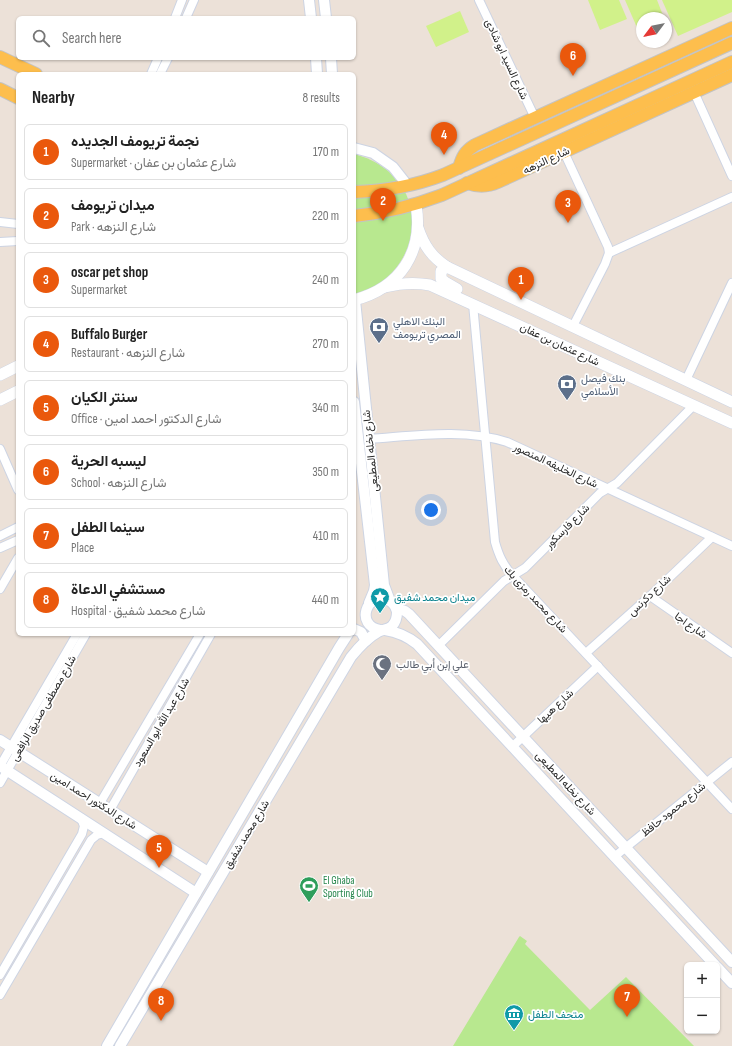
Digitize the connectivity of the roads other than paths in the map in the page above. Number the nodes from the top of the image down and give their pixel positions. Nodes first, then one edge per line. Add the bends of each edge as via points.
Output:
1 (182, 0) edge
2 (194, 0) edge
3 (309, 0) edge
4 (324, 0) edge
5 (479, 0) edge
6 (176, 16) edge
7 (187, 16) edge
8 (311, 16) edge
9 (326, 16) edge
10 (732, 28) edge
11 (732, 43) edge
12 (0, 57) edge
13 (157, 60) edge
14 (167, 60) edge
15 (316, 60) edge
16 (330, 60) edge
17 (732, 62) edge
18 (32, 72) edge
19 (152, 72) edge
20 (161, 72) edge
21 (317, 72) edge
22 (332, 72) edge
23 (732, 75) edge
24 (0, 89) edge
25 (694, 92) junction
26 (16, 97) edge
27 (535, 118) junction
28 (356, 149) edge
29 (564, 152) junction
30 (459, 168) junction
31 (732, 176) edge
32 (467, 183) junction
33 (408, 186) junction
34 (356, 192) edge
35 (732, 198) edge
36 (416, 205) junction
37 (356, 216) edge
38 (0, 222) edge
39 (16, 224) edge
40 (418, 228) junction
41 (16, 241) edge
42 (0, 242) edge
43 (608, 253) junction
44 (447, 267) junction
45 (732, 283) edge
46 (385, 287) junction
47 (356, 299) edge
48 (470, 302) junction
49 (356, 319) edge
50 (573, 326) junction
51 (16, 367) edge
52 (0, 374) edge
53 (686, 380) junction
54 (16, 392) edge
55 (0, 400) edge
56 (732, 402) edge
57 (694, 405) junction
58 (732, 423) edge
59 (356, 430) edge
60 (484, 436) junction
61 (369, 439) junction
62 (356, 447) edge
63 (0, 449) edge
64 (16, 485) edge
65 (608, 488) junction
66 (16, 528) edge
67 (0, 536) edge
68 (712, 537) junction
69 (16, 541) edge
70 (732, 546) edge
71 (0, 548) edge
72 (16, 561) edge
73 (513, 576) junction
74 (379, 585) junction
75 (0, 588) edge
76 (650, 596) junction
77 (370, 603) junction
78 (393, 605) junction
79 (365, 616) junction
80 (356, 626) edge
81 (356, 629) edge
82 (383, 630) junction
83 (76, 636) edge
84 (85, 636) edge
85 (199, 636) edge
86 (211, 636) edge
87 (347, 636) edge
88 (366, 641) junction
89 (438, 646) junction
90 (586, 653) junction
91 (732, 653) edge
92 (598, 666) junction
93 (523, 737) junction
94 (0, 740) edge
95 (512, 747) junction
96 (14, 750) junction
97 (732, 762) edge
98 (2, 767) edge
99 (707, 782) junction
100 (0, 783) edge
101 (100, 803) junction
102 (732, 809) edge
103 (110, 810) junction
104 (81, 818) junction
105 (104, 833) junction
106 (625, 847) junction
107 (614, 857) junction
108 (208, 872) junction
109 (196, 893) junction
110 (712, 962) edge
111 (732, 962) edge
112 (720, 970) edge
113 (0, 975) edge
114 (732, 984) edge
115 (0, 995) edge
116 (107, 1046) edge
117 (120, 1046) edge

1 - 6 street
2 - 7 street
3 - 8 street
4 - 9 street
5 - 27 street, شارع السيد ابو شادى
10 - 27 main road
11 - 30 main road
12 - 18 main road
13 - 19 street
14 - 20 street
15 - 21 street
16 - 22 street
17 - 32 main road
23 - 25 main road, شارع النزهه
24 - 26 main road
25 - 29 main road, شارع النزهه
25 - 31 street
27 - 30 main road via 469,149 464,154
28 - 33 street via 373,153 393,167
29 - 32 main road, شارع النزهه via 490,185
29 - 43 street via 608,247
30 - 33 main road
32 - 36 main road
33 - 34 main road via 375,192
35 - 43 street
36 - 37 main road via 378,214
36 - 40 main road
38 - 39 street
40 - 44 main road, شارع عثمان بن عفان via 428,251
40 - 46 main road via 415,245 408,261
41 - 42 street
43 - 50 street via 605,264
44 - 48 main road via 441,271 441,279 463,293
44 - 50 main road, شارع عثمان بن عفان
45 - 53 street
46 - 47 main road
46 - 48 main road, شارع عثمان بن عفان via 400,283 430,284
48 - 57 main road, شارع عثمان بن عفان
48 - 60 street, شارع محمد رمزى بك
49 - 61 street, شارع نخله المطيعى
50 - 53 main road, شارع عثمان بن عفان
51 - 52 main road
53 - 56 main road, شارع عثمان بن عفان
54 - 55 main road
57 - 58 main road, شارع عثمان بن عفان
57 - 65 street, شارع فارسكور
59 - 62 street, شارع نخله المطيعى
60 - 61 street, شارع الخليفه المنصور via 465,434
60 - 65 street, شارع الخليفه المنصور via 507,442
60 - 73 street, شارع محمد رمزى بك via 495,542 498,555
61 - 74 street, شارع نخله المطيعى
62 - 74 street, شارع نخله المطيعى
63 - 64 street
65 - 68 street, شارع الخليفه المنصور
65 - 73 street, شارع فارسكور via 525,568
66 - 67 street
68 - 70 street, شارع الخليفه المنصور
68 - 76 street, شارع دكرنس
69 - 71 street
72 - 75 street
73 - 89 street, شارع فارسكور via 504,581
73 - 90 street, شارع محمد رمزى بك
74 - 77 street, شارع نخله المطيعى
74 - 78 street, شارع نخله المطيعى
76 - 90 street, شارع دكرنس
76 - 91 street, شارع اجا
77 - 78 street via 382,598
77 - 79 street
78 - 82 street via 397,617 395,622
78 - 89 street, شارع نخله المطيعى via 409,614
79 - 80 street
79 - 82 street via 369,624
81 - 88 street
82 - 88 street, شارع محمد شفيق
82 - 95 street, شارع نخله المطيعى via 397,632 417,644
83 - 96 street, شارع مصطفى صديق الرافعى
84 - 96 street, شارع مصطفى صديق الرافعى
85 - 101 street, شارع عبد الله ابو السعود
86 - 103 street, شارع عبد الله ابو السعود
87 - 108 street, شارع محمد شفيق
88 - 117 street, شارع محمد شفيق via 344,668
89 - 93 street, شارع نخله المطيعى
90 - 92 street, شارع محمد رمزى بك
92 - 93 street, شارع هيها
92 - 99 street, شارع محمد رمزى بك
93 - 95 street, شارع هيها
93 - 106 street, شارع نخله المطيعى
94 - 96 street, شارع الدكتور احمد امين
95 - 107 street, شارع نخله المطيعى
96 - 98 street, شارع مصطفى صديق الرافعى
96 - 101 street, شارع الدكتور احمد امين
97 - 99 street, شارع محمود حافظ
98 - 100 street, شارع مصطفى صديق الرافعى
98 - 104 street, شارع الدكتور احمد امين
99 - 102 street, شارع محمد رمزى بك
99 - 106 street, شارع محمود حافظ
101 - 103 street, شارع الدكتور احمد امين
103 - 108 street, شارع الدكتور احمد امين
104 - 105 street, شارع الدكتور احمد امين
104 - 113 street via 84,826 82,834
105 - 109 street, شارع الدكتور احمد امين
105 - 115 street via 91,840
106 - 107 street, شارع محمود حافظ
106 - 111 street, شارع نخله المطيعى
107 - 110 street, شارع نخله المطيعى
108 - 109 street, شارع محمد شفيق
109 - 116 street, شارع محمد شفيق
112 - 114 street

